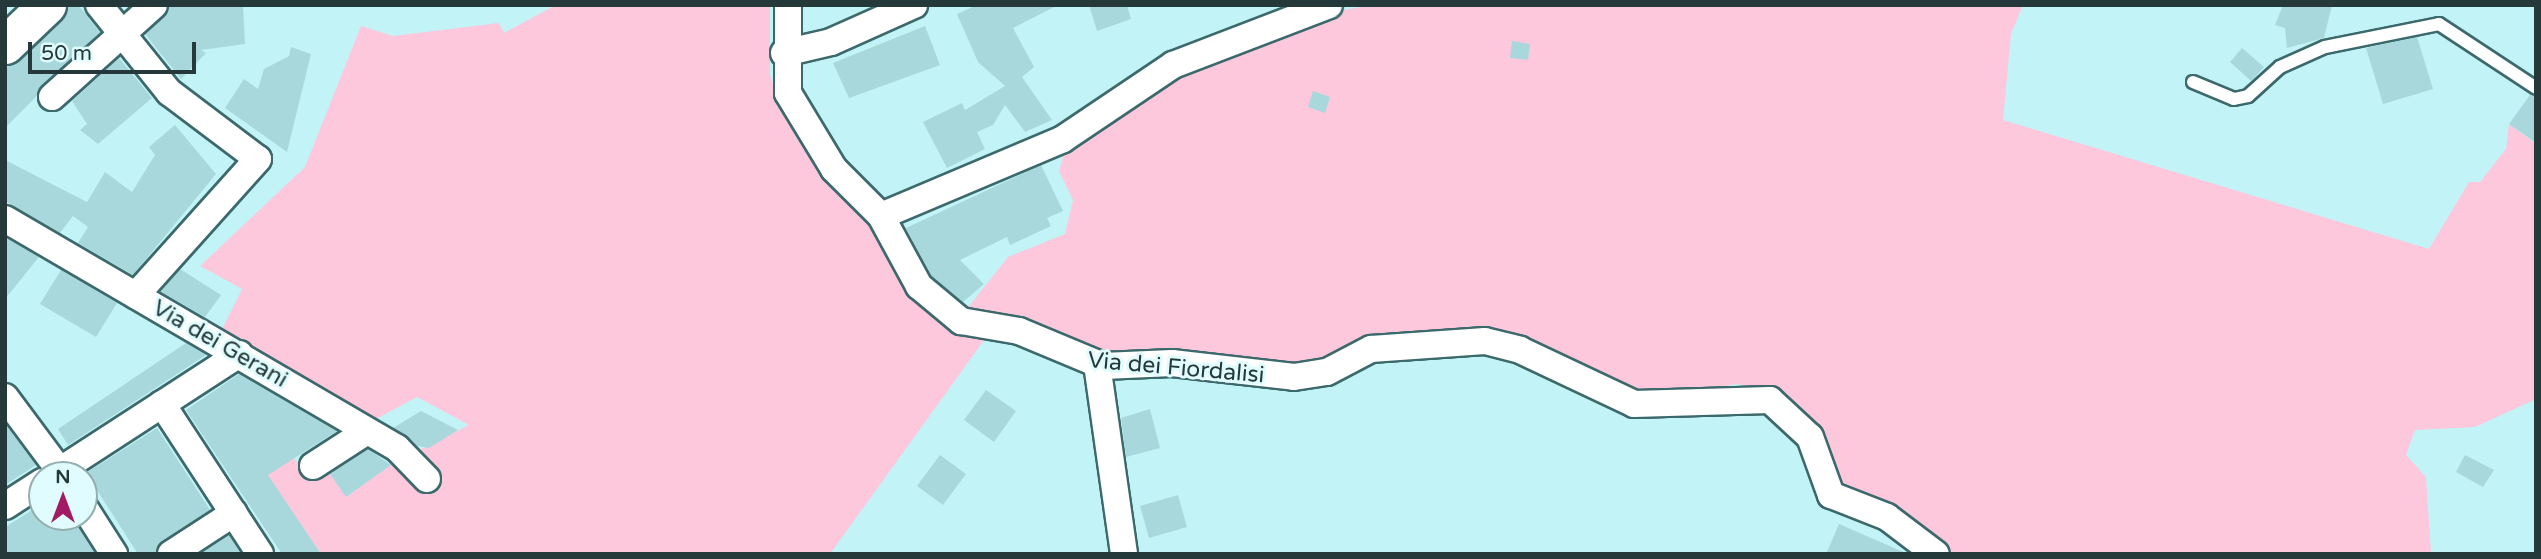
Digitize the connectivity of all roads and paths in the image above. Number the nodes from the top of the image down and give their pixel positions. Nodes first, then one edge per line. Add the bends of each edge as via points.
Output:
1 (47, 5) edge
2 (99, 5) edge
3 (154, 5) edge
4 (788, 5) edge
5 (914, 5) edge
6 (1329, 5) edge
7 (121, 32) junction
8 (5, 45) edge
9 (784, 53) junction
10 (2193, 82) dead end
11 (2536, 88) edge
12 (52, 97) dead end
13 (881, 216) junction
14 (5, 220) edge
15 (136, 295) junction
16 (239, 354) junction
17 (1097, 364) junction
18 (5, 397) edge
19 (162, 404) junction
20 (367, 431) junction
21 (45, 461) edge
22 (75, 461) edge
23 (313, 466) dead end
24 (427, 479) dead end
25 (28, 491) edge
26 (5, 506) edge
27 (234, 513) junction
28 (98, 529) edge
29 (114, 554) edge
30 (172, 554) edge
31 (260, 554) edge
32 (1124, 554) edge
33 (1936, 554) edge

1 - 8 street
2 - 7 street
3 - 7 street
4 - 9 street, Via dei Fiordalisi
5 - 9 street via 831,43
6 - 13 street via 1173,65 1063,139
7 - 12 street
7 - 15 street via 169,92 258,159
9 - 13 street, Via dei Fiordalisi via 788,93 834,169
10 - 11 lane via 2234,99 2248,96 2280,67 2325,47 2439,24
13 - 17 street, Via dei Fiordalisi via 919,286 944,312 1019,331
14 - 15 street, Via dei Gerani
15 - 16 street, Via dei Gerani
16 - 19 street
16 - 20 street, Via dei Gerani
17 - 32 street
17 - 33 street, Via dei Fiordalisi via 1171,363 1294,377 1326,372 1371,349 1485,341 1634,404 1770,400 1810,438 1832,495 1887,517
18 - 21 street
19 - 22 street
19 - 27 street
20 - 23 street
20 - 24 street, Via dei Gerani via 397,448
25 - 26 street
27 - 30 street
27 - 31 street
28 - 29 street

